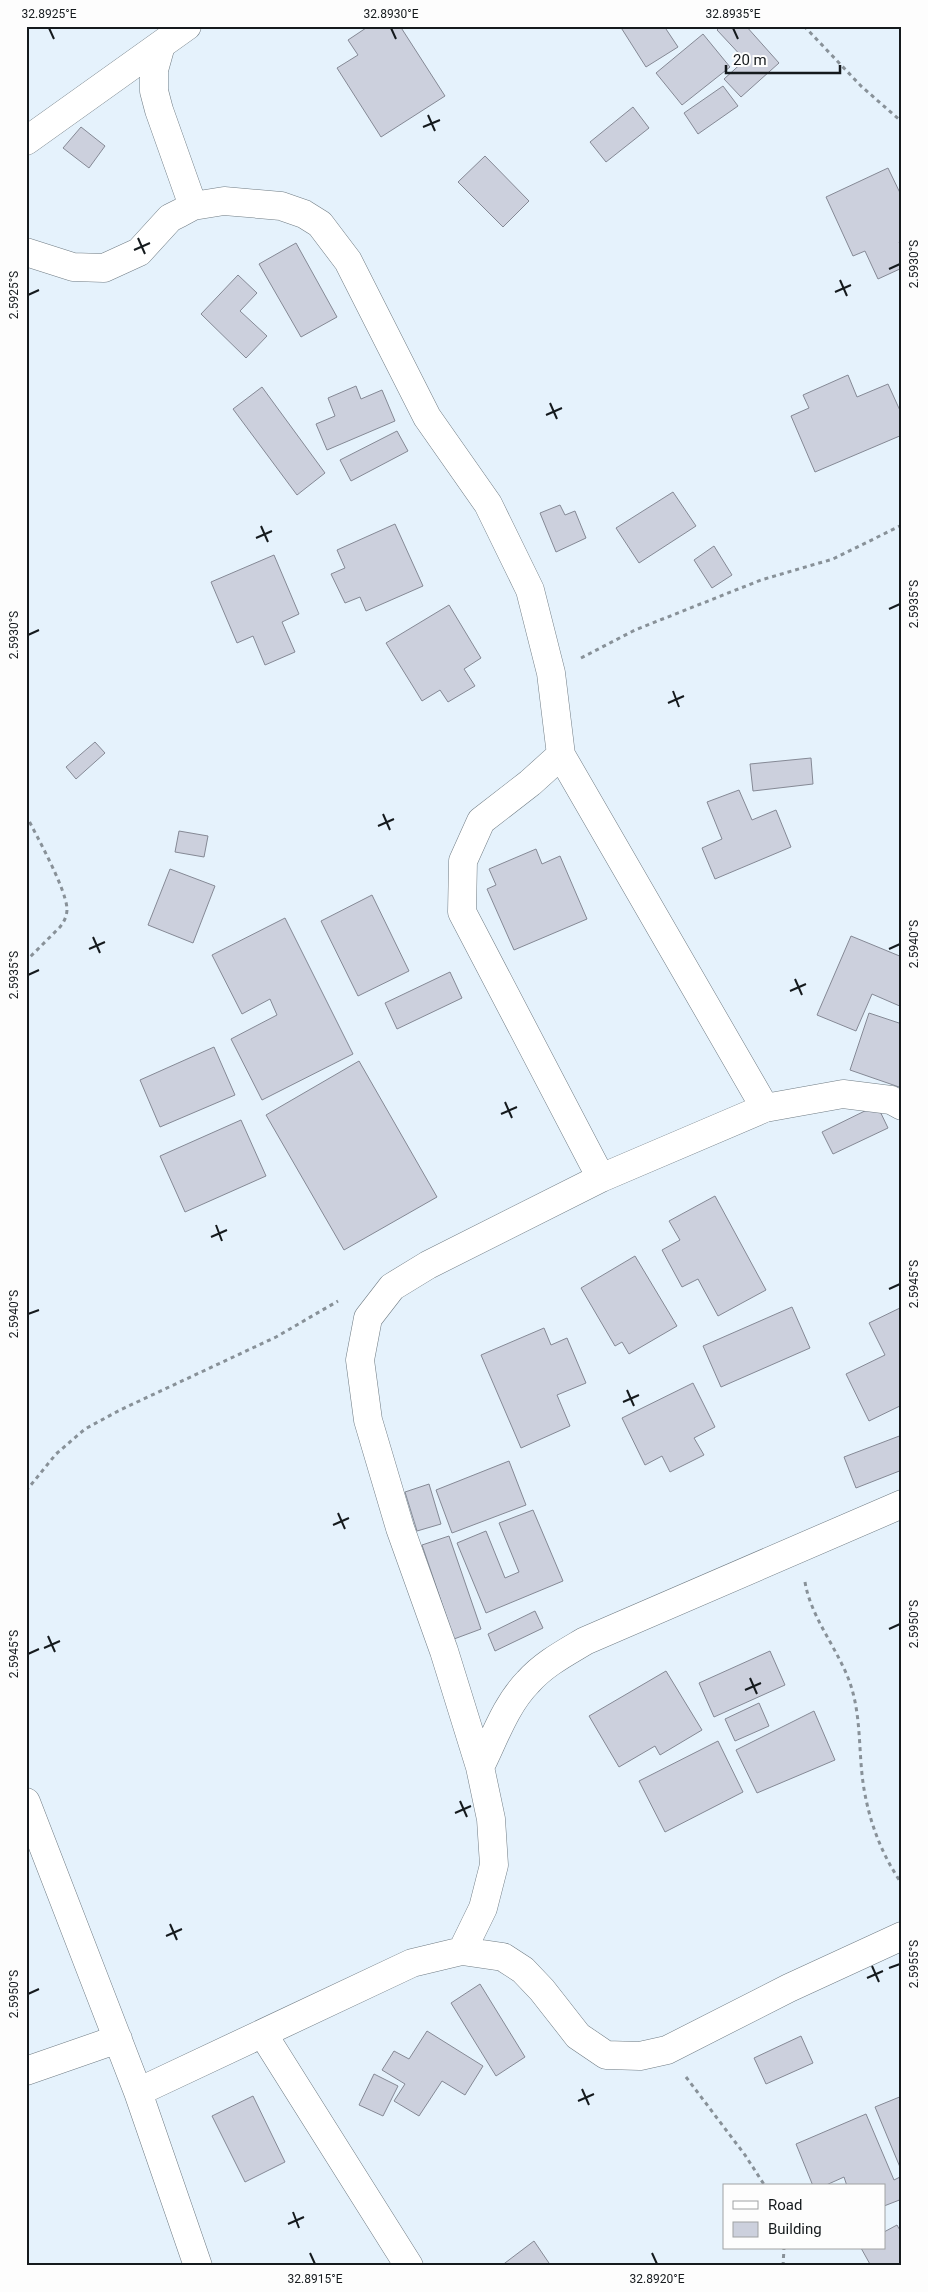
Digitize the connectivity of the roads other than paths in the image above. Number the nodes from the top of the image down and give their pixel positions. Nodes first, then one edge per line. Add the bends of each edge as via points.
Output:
1 (187, 26) edge
2 (161, 45) junction
3 (26, 141) edge
4 (193, 206) junction
5 (26, 252) edge
6 (561, 755) junction
7 (902, 1106) edge
8 (765, 1108) junction
9 (601, 1178) junction
10 (902, 1504) edge
11 (480, 1767) junction
12 (26, 1802) edge
13 (902, 1936) edge
14 (462, 1951) junction
15 (263, 2034) junction
16 (118, 2039) junction
17 (26, 2071) edge
18 (138, 2092) junction
19 (198, 2266) edge
20 (409, 2266) edge

1 - 2 street
2 - 3 street
2 - 4 street via 154,70 154,91
4 - 5 street via 170,218 139,252 104,268 74,267
4 - 6 street via 224,201 281,206 304,214 320,224 348,261 428,417 492,512 530,590 551,673
6 - 8 street
6 - 9 street via 481,822 463,861 462,912
7 - 8 street via 891,1100 843,1094
8 - 9 street
9 - 11 street via 428,1265 392,1287 368,1318 360,1360 368,1420 400,1528 444,1651
10 - 11 street via 585,1641 550,1662 526,1682 506,1713
11 - 14 street via 491,1819 494,1866 483,1908
12 - 16 street
13 - 14 street via 789,1988 667,2050 640,2056 606,2055 578,2036 524,1970 504,1957
14 - 15 street via 412,1963
15 - 18 street
15 - 20 street
16 - 17 street
16 - 18 street
18 - 19 street

